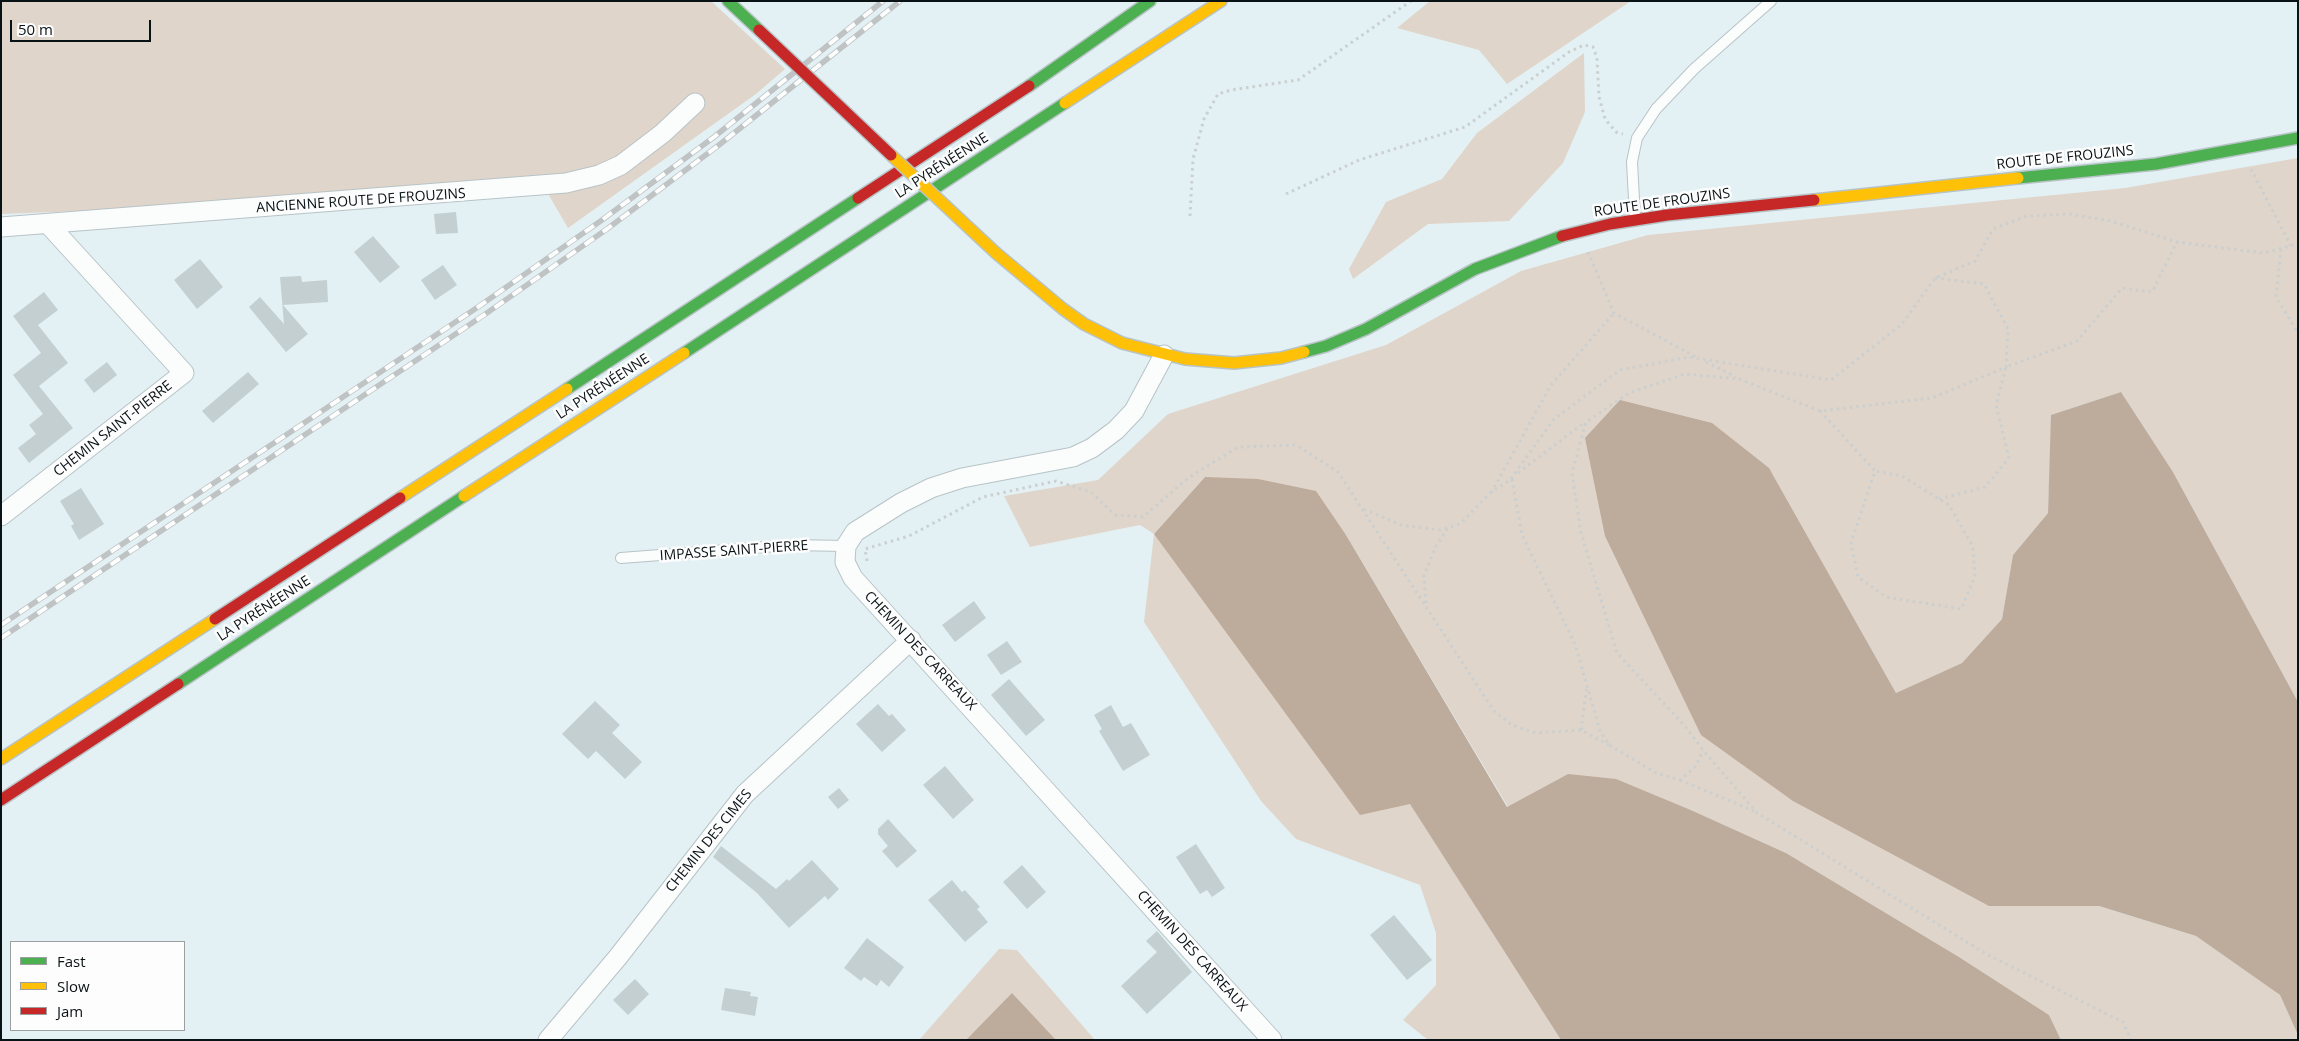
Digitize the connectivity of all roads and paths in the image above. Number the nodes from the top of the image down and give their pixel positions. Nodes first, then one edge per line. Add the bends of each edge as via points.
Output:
1 (728, 1) edge
2 (1150, 1) edge
3 (1222, 1) edge
4 (1410, 1) edge
5 (1771, 1) edge
6 (695, 103) dead end
7 (1637, 138) junction
8 (2298, 138) edge
9 (2238, 150) junction
10 (1286, 194) dead end
11 (1190, 216) dead end
12 (1635, 220) junction
13 (50, 225) junction
14 (1, 227) edge
15 (1579, 231) junction
16 (2177, 242) junction
17 (2298, 244) edge
18 (2291, 246) junction
19 (2281, 249) junction
20 (1935, 278) junction
21 (1614, 313) junction
22 (2298, 332) edge
23 (1164, 355) junction
24 (1702, 360) junction
25 (2006, 367) junction
26 (1739, 379) junction
27 (1820, 411) junction
28 (1586, 422) junction
29 (1875, 471) junction
30 (1510, 480) junction
31 (1490, 493) junction
32 (1939, 499) junction
33 (1364, 509) junction
34 (1, 516) edge
35 (1449, 528) junction
36 (846, 546) junction
37 (621, 558) dead end
38 (867, 566) dead end
39 (1426, 605) junction
40 (911, 640) junction
41 (1588, 684) junction
42 (1581, 730) junction
43 (1609, 745) junction
44 (1703, 750) junction
45 (1, 759) edge
46 (1680, 780) junction
47 (1, 800) edge
48 (1757, 813) junction
49 (548, 1040) edge
50 (1272, 1040) edge
51 (2132, 1040) edge

1 - 23 main road, ROUTE DE FROUZINS, bridge via 996,253 1043,293 1084,324 1122,343
2 - 45 main road, LA PYRÉNÉENNE via 1026,88
3 - 47 main road, LA PYRÉNÉENNE
4 - 11 path via 1298,80 1218,94 1204,119 1193,159
5 - 7 lane via 1694,69 1656,109
6 - 13 street, ANCIENNE ROUTE DE FROUZINS via 656,140 621,164 599,175 566,183
7 - 10 path via 1616,132 1605,119 1599,97 1597,58 1593,47 1584,45 1569,52 1465,127 1359,160
7 - 12 lane via 1632,162
8 - 9 main road, ROUTE DE FROUZINS
9 - 12 main road, ROUTE DE FROUZINS via 2156,164
9 - 18 path
12 - 15 main road, ROUTE DE FROUZINS
13 - 14 street, ANCIENNE ROUTE DE FROUZINS
13 - 34 street, CHEMIN SAINT-PIERRE via 184,373
15 - 21 path
15 - 23 main road, ROUTE DE FROUZINS via 1475,269 1366,328 1307,352 1234,363
16 - 19 path via 2263,253
16 - 20 path via 2111,221 2070,214 2027,216 1993,229 1975,261
16 - 25 path via 2152,292 2122,288 2077,341
17 - 18 path
18 - 19 path
19 - 22 path via 2276,298
20 - 24 path via 1902,324 1831,380
20 - 25 path via 1984,284 2008,329
21 - 24 path
21 - 31 path via 1551,385
23 - 36 street via 1134,411 1092,448 1073,457 962,478 931,488 855,532
24 - 26 path
24 - 30 path via 1689,357 1620,370 1554,419
25 - 27 path via 1932,398
25 - 32 path via 1996,405 2010,458 1985,487
26 - 27 path
26 - 28 path via 1685,374 1629,393
27 - 29 path
28 - 30 path
28 - 44 path via 1572,473 1581,533 1616,652
29 - 32 path via 1902,476
29 - 32 path via 1851,544 1858,577 1886,597 1961,609 1975,576 1973,547 1949,505
30 - 31 path
30 - 41 path via 1522,535 1575,644
31 - 35 path via 1460,524
33 - 35 path via 1401,525 1440,530
33 - 38 path via 1338,472 1296,445 1238,447 1188,478 1142,518 1115,515 1092,492 1056,482 983,498 909,536 865,549
33 - 39 path
35 - 39 path via 1436,546 1424,575
36 - 37 lane, IMPASSE SAINT-PIERRE via 791,545
36 - 40 street, CHEMIN DES CARREAUX via 845,562 853,578
39 - 42 path via 1494,711 1512,725 1536,733
40 - 49 street, CHEMIN DES CIMES via 745,794 618,957
40 - 50 street, CHEMIN DES CARREAUX
41 - 42 path
41 - 43 path via 1600,730
42 - 43 path
43 - 46 path via 1656,773
44 - 46 path via 1696,766
44 - 48 path
46 - 48 path
48 - 51 path via 1988,955 2123,1022

